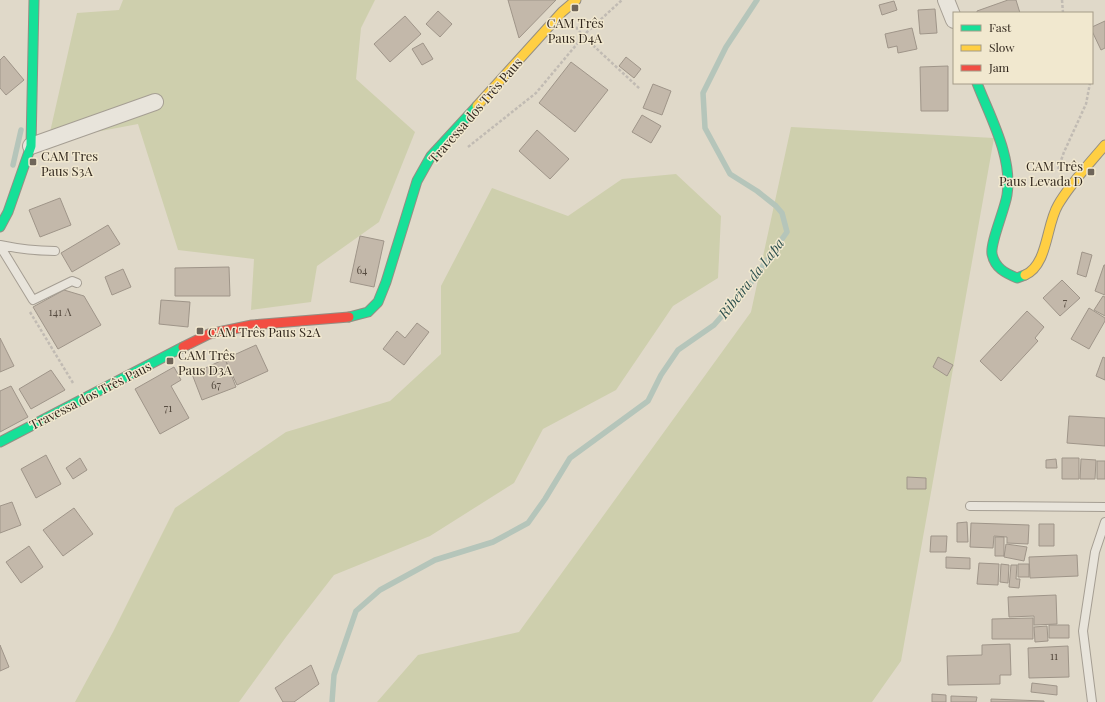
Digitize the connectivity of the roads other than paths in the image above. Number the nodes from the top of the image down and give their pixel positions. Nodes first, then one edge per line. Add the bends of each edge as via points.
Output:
1 (34, 0) edge
2 (576, 0) edge
3 (946, 0) edge
4 (953, 18) edge
5 (977, 84) edge
6 (155, 102) dead end
7 (1105, 145) edge
8 (31, 146) junction
9 (0, 227) edge
10 (0, 245) edge
11 (55, 251) dead end
12 (77, 283) dead end
13 (0, 442) edge
14 (970, 506) dead end
15 (1105, 507) edge
16 (1105, 522) edge
17 (1092, 702) edge

1 - 8 street
2 - 13 street, Travessa dos Três Paus via 562,12 431,156 417,181 378,302 368,312 352,317 252,324 209,334
3 - 4 street
5 - 7 street via 1006,160 1008,184 1004,209 991,253 996,265 1003,272 1017,278 1029,274 1038,265 1057,206
6 - 8 street
8 - 9 street via 8,212
10 - 11 lane via 15,249
10 - 12 lane via 33,300 72,281
14 - 15 lane
16 - 17 lane via 1095,552 1083,631

